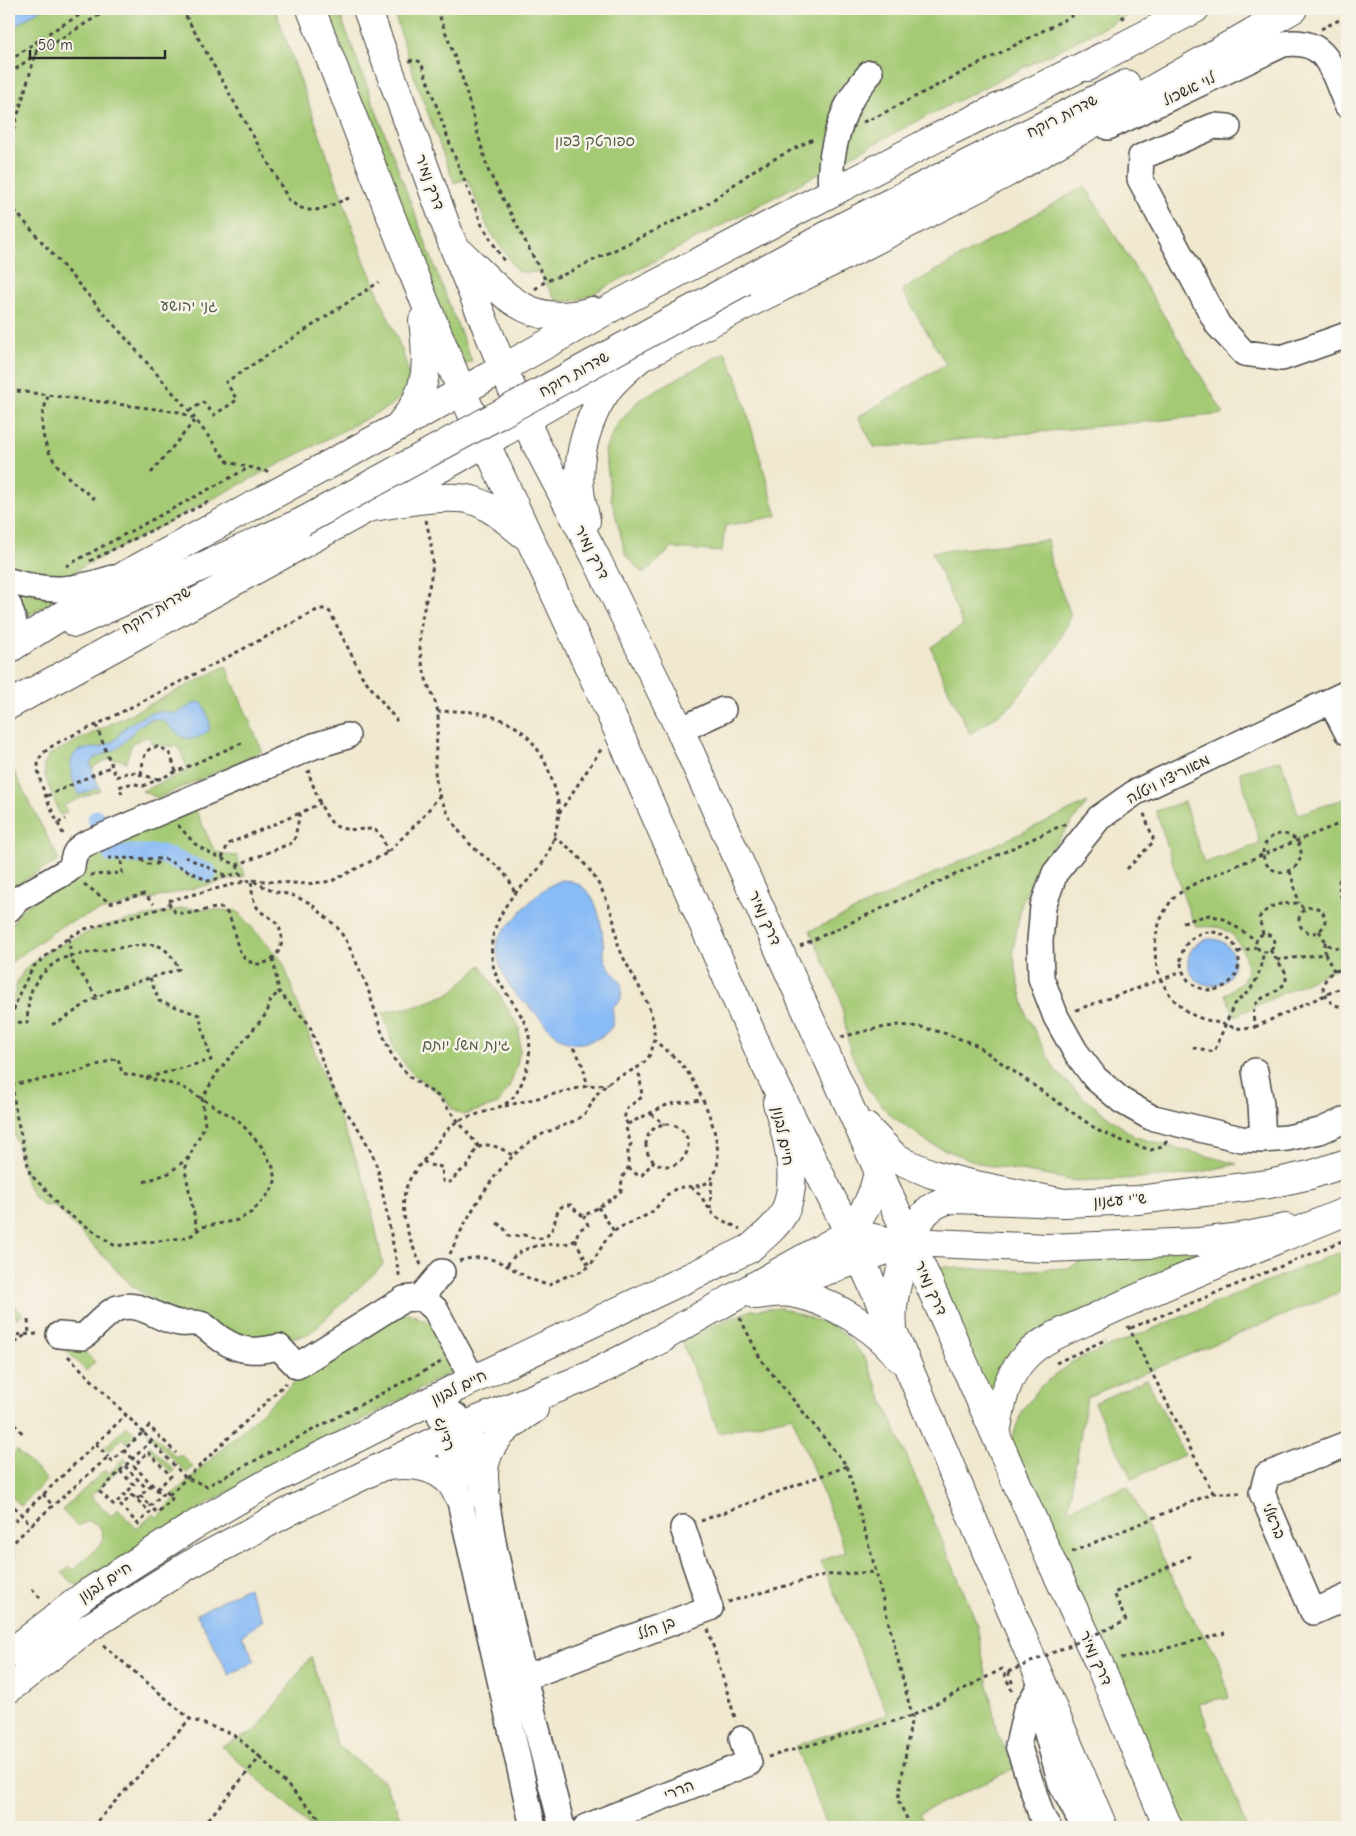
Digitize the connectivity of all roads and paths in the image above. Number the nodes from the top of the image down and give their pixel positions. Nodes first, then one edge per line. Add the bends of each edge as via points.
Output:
1 (90, 9) edge
2 (109, 9) edge
3 (182, 9) edge
4 (311, 9) edge
5 (367, 9) edge
6 (437, 9) edge
7 (1118, 9) edge
8 (1195, 9) edge
9 (1280, 9) edge
10 (1293, 9) edge
11 (1124, 19) dead end
12 (40, 39) junction
13 (36, 54) junction
14 (1104, 56) junction
15 (9, 61) edge
16 (403, 62) dead end
17 (870, 73) dead end
18 (9, 74) edge
19 (1347, 105) edge
20 (1228, 127) dead end
21 (9, 144) edge
22 (1003, 175) junction
23 (831, 193) junction
24 (349, 198) dead end
25 (9, 204) edge
26 (846, 225) junction
27 (453, 245) junction
28 (411, 268) junction
29 (510, 271) dead end
30 (546, 281) dead end
31 (379, 282) dead end
32 (526, 285) dead end
33 (541, 294) dead end
34 (620, 303) junction
35 (1347, 335) edge
36 (641, 357) junction
37 (503, 368) junction
38 (9, 390) edge
39 (462, 392) junction
40 (48, 396) junction
41 (189, 411) junction
42 (196, 419) junction
43 (526, 420) junction
44 (396, 428) junction
45 (485, 443) junction
46 (250, 467) junction
47 (151, 473) dead end
48 (276, 475) dead end
49 (423, 500) junction
50 (97, 501) dead end
51 (209, 502) dead end
52 (367, 508) junction
53 (302, 522) junction
54 (530, 539) junction
55 (594, 554) junction
56 (85, 564) dead end
57 (60, 569) dead end
58 (127, 574) junction
59 (9, 581) edge
60 (9, 606) edge
61 (9, 650) edge
62 (9, 697) edge
63 (1339, 697) edge
64 (9, 706) edge
65 (723, 710) dead end
66 (438, 712) junction
67 (397, 721) dead end
68 (96, 725) junction
69 (616, 726) junction
70 (680, 730) junction
71 (1346, 732) edge
72 (347, 736) dead end
73 (244, 742) dead end
74 (112, 766) junction
75 (316, 768) dead end
76 (176, 772) junction
77 (141, 774) junction
78 (158, 779) junction
79 (1136, 792) junction
80 (122, 794) dead end
81 (46, 796) junction
82 (440, 796) junction
83 (321, 803) junction
84 (300, 813) junction
85 (559, 813) junction
86 (66, 820) dead end
87 (1074, 820) dead end
88 (1347, 820) edge
89 (58, 822) junction
90 (553, 837) junction
91 (1297, 841) junction
92 (196, 844) dead end
93 (387, 853) junction
94 (1262, 855) junction
95 (73, 856) junction
96 (185, 856) dead end
97 (222, 858) junction
98 (237, 864) junction
99 (1347, 865) edge
100 (1127, 869) dead end
101 (1290, 870) junction
102 (240, 873) junction
103 (91, 875) dead end
104 (228, 876) junction
105 (251, 880) junction
106 (243, 882) junction
107 (91, 889) dead end
108 (516, 894) junction
109 (1299, 903) junction
110 (154, 904) dead end
111 (170, 906) junction
112 (9, 909) edge
113 (1305, 910) junction
114 (1347, 914) edge
115 (1183, 922) dead end
116 (1319, 931) junction
117 (1263, 934) junction
118 (69, 937) junction
119 (1256, 940) junction
120 (1325, 941) junction
121 (1347, 945) edge
122 (1256, 947) junction
123 (1270, 950) junction
124 (1238, 952) junction
125 (1264, 952) junction
126 (782, 954) junction
127 (1325, 954) junction
128 (71, 955) junction
129 (272, 959) junction
130 (1276, 960) junction
131 (1347, 970) edge
132 (1334, 971) junction
133 (1182, 972) junction
134 (150, 978) junction
135 (1160, 980) junction
136 (1347, 985) edge
137 (280, 992) junction
138 (1325, 995) junction
139 (97, 997) junction
140 (1347, 1006) edge
141 (1056, 1016) junction
142 (10, 1021) junction
143 (50, 1025) dead end
144 (1225, 1025) junction
145 (1255, 1027) junction
146 (839, 1037) dead end
147 (654, 1040) junction
148 (9, 1042) edge
149 (1193, 1047) dead end
150 (573, 1048) dead end
151 (9, 1060) edge
152 (765, 1064) junction
153 (637, 1070) junction
154 (1255, 1071) dead end
155 (146, 1078) junction
156 (608, 1084) junction
157 (11, 1085) junction
158 (587, 1086) junction
159 (202, 1099) junction
160 (702, 1100) junction
161 (502, 1107) junction
162 (852, 1111) junction
163 (651, 1114) junction
164 (1347, 1119) edge
165 (458, 1121) junction
166 (628, 1124) junction
167 (665, 1124) junction
168 (1179, 1125) junction
169 (1263, 1140) junction
170 (479, 1147) junction
171 (514, 1156) junction
172 (189, 1157) junction
173 (423, 1161) junction
174 (654, 1161) junction
175 (1347, 1162) edge
176 (628, 1168) junction
177 (878, 1171) junction
178 (712, 1178) junction
179 (144, 1182) dead end
180 (688, 1186) junction
181 (1064, 1203) junction
182 (598, 1206) junction
183 (710, 1209) junction
184 (1347, 1211) edge
185 (584, 1216) junction
186 (497, 1223) dead end
187 (198, 1230) junction
188 (614, 1231) junction
189 (849, 1233) junction
190 (538, 1239) junction
191 (1347, 1239) edge
192 (575, 1240) junction
193 (760, 1240) junction
194 (910, 1242) junction
195 (538, 1246) junction
196 (479, 1257) dead end
197 (860, 1259) junction
198 (507, 1265) junction
199 (589, 1266) junction
200 (424, 1289) junction
201 (744, 1300) junction
202 (28, 1320) dead end
203 (1123, 1322) junction
204 (893, 1331) junction
205 (27, 1335) junction
206 (9, 1336) edge
207 (1113, 1336) dead end
208 (62, 1344) junction
209 (9, 1348) edge
210 (640, 1350) junction
211 (459, 1353) junction
212 (1055, 1363) dead end
213 (296, 1366) junction
214 (910, 1374) junction
215 (588, 1376) junction
216 (473, 1380) junction
217 (434, 1400) junction
218 (126, 1415) junction
219 (9, 1418) edge
220 (16, 1426) junction
221 (458, 1430) junction
222 (9, 1432) edge
223 (143, 1432) junction
224 (996, 1434) junction
225 (24, 1435) dead end
226 (151, 1441) junction
227 (96, 1444) junction
228 (1347, 1444) edge
229 (124, 1450) junction
230 (176, 1453) dead end
231 (108, 1457) junction
232 (133, 1459) junction
233 (125, 1466) junction
234 (134, 1466) junction
235 (847, 1466) junction
236 (378, 1468) junction
237 (178, 1469) junction
238 (120, 1471) junction
239 (130, 1471) junction
240 (171, 1476) junction
241 (186, 1478) junction
242 (152, 1484) junction
243 (147, 1489) junction
244 (157, 1489) junction
245 (1213, 1493) junction
246 (1262, 1493) junction
247 (43, 1494) junction
248 (140, 1495) junction
249 (162, 1495) junction
250 (169, 1495) junction
251 (459, 1497) junction
252 (120, 1499) junction
253 (137, 1499) junction
254 (486, 1499) junction
255 (9, 1500) edge
256 (124, 1503) junction
257 (53, 1506) junction
258 (150, 1506) junction
259 (22, 1515) junction
260 (31, 1525) junction
261 (9, 1527) edge
262 (683, 1528) joint
263 (9, 1547) edge
264 (483, 1550) junction
265 (1191, 1556) dead end
266 (9, 1557) edge
267 (1051, 1561) junction
268 (876, 1572) junction
269 (32, 1589) dead end
270 (1347, 1597) edge
271 (41, 1599) dead end
272 (707, 1609) junction
273 (85, 1630) junction
274 (1225, 1634) dead end
275 (9, 1654) edge
276 (1098, 1661) junction
277 (524, 1678) junction
278 (9, 1689) edge
279 (1027, 1696) junction
280 (912, 1716) junction
281 (190, 1719) junction
282 (742, 1738) joint
283 (260, 1757) junction
284 (749, 1763) junction
285 (92, 1827) edge
286 (202, 1827) edge
287 (307, 1827) edge
288 (533, 1827) edge
289 (562, 1827) edge
290 (586, 1827) edge
291 (911, 1827) edge
292 (1048, 1827) edge
293 (1064, 1827) edge
294 (1084, 1827) edge
295 (1103, 1827) edge
296 (1168, 1827) edge

1 - 12 path
2 - 13 path
3 - 24 path via 289,200 297,207 312,212
4 - 28 main road
5 - 27 main road, דרך נמיר
6 - 30 path via 462,77 488,170
7 - 11 path
8 - 14 main road, שדרות רוקח
9 - 26 main road, שדרות רוקח
10 - 22 main road
12 - 13 path
12 - 15 path
13 - 18 path
13 - 21 path
14 - 23 main road
14 - 26 main road, שדרות רוקח
16 - 29 path via 421,62 482,225
17 - 23 street via 852,98 839,130 830,176
19 - 22 street, לוי אשכול via 1323,52 1304,43 1283,44
20 - 35 street via 1214,126 1141,157 1140,179 1218,325 1244,353 1282,358
22 - 36 main road
23 - 34 main road
25 - 41 path
26 - 53 main road, שדרות רוקח, bridge
27 - 34 main road via 510,300 526,310 544,316 580,315
27 - 37 main road, דרך נמיר
28 - 39 main road
28 - 44 main road via 422,309 426,370 419,398
31 - 41 path via 226,382 237,400 214,415 203,402
32 - 33 path
34 - 37 main road
36 - 43 main road
36 - 55 main road via 608,389 597,407 582,449 580,492
37 - 39 main road
37 - 43 main road, דרך נמיר
38 - 40 path
39 - 44 main road
39 - 45 main road
40 - 42 path via 179,412
40 - 50 path via 42,418 48,451 73,482
41 - 42 path
42 - 46 path via 228,462
42 - 47 path
43 - 45 main road
43 - 55 main road, דרך נמיר
44 - 58 main road
45 - 52 main road
45 - 54 main road
46 - 48 path
46 - 57 path
49 - 52 main road
49 - 54 main road via 474,501
49 - 66 path via 432,560 420,648
51 - 56 path
52 - 64 main road
53 - 61 main road, שדרות רוקח
53 - 62 main road, שדרות רוקח
54 - 69 main road
55 - 70 main road, דרך נמיר
58 - 59 street via 74,589 43,589
58 - 61 main road
60 - 61 street via 16,629 16,637
63 - 71 street
63 - 79 street, מאוריציו ויטלה
65 - 70 street
66 - 82 path via 434,757 435,780
66 - 85 path via 472,712 498,718 527,736 547,765
67 - 68 path via 362,676 330,612 319,609
68 - 74 path
68 - 81 path via 41,755 38,773
69 - 85 path
69 - 152 main road
70 - 126 main road, דרך נמיר
72 - 95 street via 314,746 143,818 85,844
73 - 76 path
74 - 77 path via 116,777 130,772
74 - 81 path
75 - 83 path via 308,772
76 - 77 path via 168,752 156,747 144,755
76 - 78 path
77 - 78 path
78 - 80 path via 142,786 130,782 119,787
79 - 100 path via 1154,841
79 - 141 street, מאוריציו ויטלה via 1099,818 1055,873 1044,906 1040,941 1041,978
81 - 89 path
82 - 93 path
82 - 108 path via 458,829 471,845 504,871
83 - 84 path
83 - 93 path via 335,826 378,832
84 - 97 path via 228,844
84 - 98 path via 294,842
85 - 90 path
86 - 89 path
87 - 126 path
88 - 91 path
89 - 95 path
90 - 108 path via 536,874
90 - 147 path via 585,865 606,898 618,944 649,1009 654,1024
91 - 94 path
91 - 94 path via 1290,835 1274,835 1263,848
91 - 101 path via 1302,849 1301,860
92 - 97 path
93 - 105 path via 332,881 307,884
94 - 101 path via 1272,870
94 - 135 path via 1212,875 1172,899 1156,931 1156,963
95 - 112 street via 72,867 18,899
96 - 104 path
97 - 98 path
98 - 102 path
99 - 114 path via 1340,873 1339,882
101 - 109 path
102 - 104 path
102 - 106 path
103 - 104 path via 122,873 121,858 161,858 208,880
105 - 106 path
105 - 129 path via 256,906 273,920 282,939 280,951
105 - 165 path via 272,891 310,903 337,927 367,986 393,1058 411,1078 438,1096
106 - 111 path via 167,900
107 - 110 path via 110,903 144,894
108 - 161 path via 498,921 492,939 492,959 498,982 527,1027 528,1060 520,1088
109 - 113 path
109 - 117 path via 1278,903 1264,912 1259,918
111 - 118 path via 85,929
111 - 129 path via 182,914 222,908 229,916 236,942 246,958 262,964
113 - 116 path via 1300,918 1302,928 1308,932
113 - 116 path via 1314,908 1322,911 1325,924
115 - 119 path via 1208,915 1224,918
116 - 120 path
117 - 119 path
117 - 123 path via 1269,934 1274,940
118 - 128 path
118 - 142 path via 33,966
119 - 122 path
120 - 121 path via 1340,949
120 - 127 path
122 - 124 path
122 - 125 path
123 - 125 path
123 - 130 path
124 - 133 path via 1239,968 1232,981 1220,989 1203,990 1194,986
124 - 133 path via 1226,936 1204,932 1184,946 1180,960
125 - 144 path via 1258,977 1250,990 1234,1004
126 - 162 main road, דרך נמיר
127 - 130 path
127 - 132 path
128 - 134 path via 142,944 155,945 171,954 179,969
128 - 139 path via 71,960
128 - 142 path via 52,965 34,984 27,1023
129 - 137 path
130 - 145 path via 1286,973 1286,982 1276,992 1263,996 1254,1008
131 - 132 path
132 - 138 path via 1324,982
133 - 135 path
134 - 139 path
134 - 155 path via 159,1001 199,1015 211,1060
135 - 141 path
135 - 144 path via 1174,1000 1193,1015
136 - 138 path
137 - 159 path via 271,999 267,1013 217,1073
137 - 200 path via 308,1024 330,1082 372,1154
138 - 140 path via 1334,1005
138 - 145 path
139 - 143 path
141 - 168 street, מאוריציו ויטלה via 1075,1051 1095,1078 1122,1101 1150,1118
142 - 148 path
144 - 145 path via 1244,1030
144 - 149 path via 1214,1052
146 - 168 path via 899,1025 921,1026 947,1034 976,1045 1099,1131 1151,1150 1162,1147
147 - 153 path via 649,1056
147 - 160 path via 682,1064
150 - 158 path via 585,1069
151 - 157 path
152 - 189 main road
152 - 193 main road, חיים לבנון via 786,1132 791,1164 784,1212
153 - 156 path
153 - 166 path via 642,1096 627,1108 624,1119
154 - 169 street
155 - 157 path via 122,1073 118,1058 70,1074
155 - 159 path via 181,1086
156 - 158 path
156 - 171 path via 580,1117 540,1135
157 - 187 path via 30,1174 61,1209 116,1246 183,1238
158 - 161 path
159 - 172 path via 205,1125
159 - 187 path via 239,1121 250,1132 273,1167 276,1179 271,1191 252,1212 238,1220
160 - 163 path via 669,1104
160 - 178 path via 718,1144
161 - 165 path
162 - 177 main road, דרך נמיר
162 - 181 main road via 893,1155 906,1163 966,1183
163 - 166 path
163 - 167 path
164 - 169 street, מאוריציו ויטלה via 1320,1131
165 - 170 path
165 - 173 path
166 - 176 path via 626,1128 631,1140
167 - 174 path via 652,1130 648,1136 647,1150
167 - 174 path via 672,1124 684,1132 688,1149 677,1163 666,1166
168 - 169 street, מאוריציו ויטלה via 1240,1139
170 - 171 path via 498,1147
170 - 173 path via 470,1164 459,1171 453,1181 443,1181 442,1167
171 - 200 path via 478,1201
172 - 179 path via 169,1173
172 - 187 path via 185,1170
173 - 200 path via 410,1178 403,1205
174 - 176 path via 639,1176
175 - 181 main road, ש''י עגנון via 1310,1175 1246,1188 1138,1200
176 - 182 path via 622,1178 621,1192
177 - 189 main road via 876,1186 866,1208
177 - 194 main road, דרך נמיר
178 - 180 path via 702,1184
178 - 183 path
180 - 183 path via 696,1190
180 - 188 path via 669,1192 653,1210
181 - 194 main road, ש''י עגנון via 942,1201 920,1220
182 - 185 path
182 - 188 path
183 - 193 path via 714,1216
184 - 194 main road via 1242,1238 1199,1242 1047,1248
184 - 203 main road
185 - 190 path via 571,1205 560,1207 550,1234
185 - 192 path via 588,1225 579,1230
186 - 190 path via 509,1236
188 - 199 path
189 - 194 main road
189 - 197 main road
189 - 210 main road
190 - 195 path
191 - 203 path
192 - 195 path
192 - 199 path
193 - 216 main road, חיים לבנון via 750,1249
194 - 197 main road
194 - 204 main road, ש''י עגנון via 893,1304
194 - 224 main road, דרך נמיר
195 - 198 path via 513,1256
196 - 198 path
197 - 201 main road, חיים לבנון
197 - 204 main road
198 - 199 path via 531,1280 549,1285
200 - 211 street
200 - 213 street
201 - 210 main road, חיים לבנון
201 - 214 main road via 790,1293 834,1307 880,1338
201 - 235 path via 761,1360
202 - 205 path
203 - 224 main road via 1044,1341 1025,1356 1011,1373 1002,1396
203 - 245 path
204 - 214 main road
205 - 206 path
205 - 208 path
205 - 209 path
207 - 212 path
208 - 213 street via 84,1337 116,1308 137,1306 173,1322 196,1323 247,1351 279,1347
208 - 218 path
210 - 215 main road, חיים לבנון
211 - 216 street
211 - 241 path via 207,1486
213 - 241 path via 292,1378
214 - 279 main road
215 - 221 main road, חיים לבנון
215 - 254 main road via 506,1427 485,1461
216 - 217 main road, חיים לבנון
217 - 221 street, רדינג
217 - 275 main road, חיים לבנון via 271,1481 193,1526 86,1594
218 - 223 path
218 - 227 path
219 - 220 path
220 - 222 path
220 - 225 path
221 - 236 main road, חיים לבנון
221 - 251 street, רדינג
221 - 254 street, רדינג
223 - 226 path
223 - 229 path
223 - 230 path via 149,1426
224 - 267 main road, דרך נמיר
226 - 232 path
226 - 237 path
227 - 231 path
227 - 247 path
228 - 246 street, בראלי via 1267,1475
229 - 231 path via 112,1461
229 - 232 path
231 - 257 path
232 - 233 path
233 - 238 path
233 - 239 path
234 - 239 path
234 - 240 path via 148,1452
234 - 242 path
235 - 262 path
235 - 268 path
236 - 251 main road via 405,1464 431,1469 449,1481
236 - 273 main road, חיים לבנון via 187,1566
237 - 240 path
237 - 241 path
238 - 252 path via 134,1485
238 - 252 path via 100,1492 114,1505
239 - 243 path
240 - 244 path
241 - 250 path
242 - 243 path
242 - 244 path
243 - 248 path
244 - 249 path
245 - 246 path
245 - 267 path
246 - 270 street, בראלי via 1313,1612
247 - 257 path
247 - 259 path
248 - 253 path
248 - 258 path
249 - 250 path via 166,1491
249 - 258 path
250 - 258 path via 172,1498 157,1514
251 - 264 street, רדינג
252 - 256 path
253 - 256 path via 132,1495
253 - 256 path via 150,1512 138,1524 121,1506
254 - 264 street, רדינג
255 - 259 path
257 - 260 path
259 - 260 path
259 - 261 path
260 - 263 path
262 - 272 street
263 - 266 path via 13,1553
264 - 277 street, רדינג
264 - 288 street, רדינג
265 - 279 path, bridge via 1114,1593 1126,1621 1008,1672
267 - 276 main road, דרך נמיר
268 - 272 path via 824,1574
268 - 280 path
269 - 271 path
272 - 277 street, בן הלל
272 - 282 path
273 - 278 main road, חיים לבנון
273 - 281 path
274 - 276 path via 1137,1656
276 - 296 main road, דרך נמיר
277 - 289 street, רדינג
279 - 280 path via 1002,1669
279 - 292 street via 1018,1745
279 - 293 street via 1032,1741 1047,1792
279 - 294 street via 1061,1783
279 - 295 main road
280 - 284 path
280 - 291 path via 898,1800
281 - 283 path via 233,1734
281 - 285 path
282 - 284 street
283 - 286 path
283 - 287 path via 318,1817
284 - 290 street, הררי

